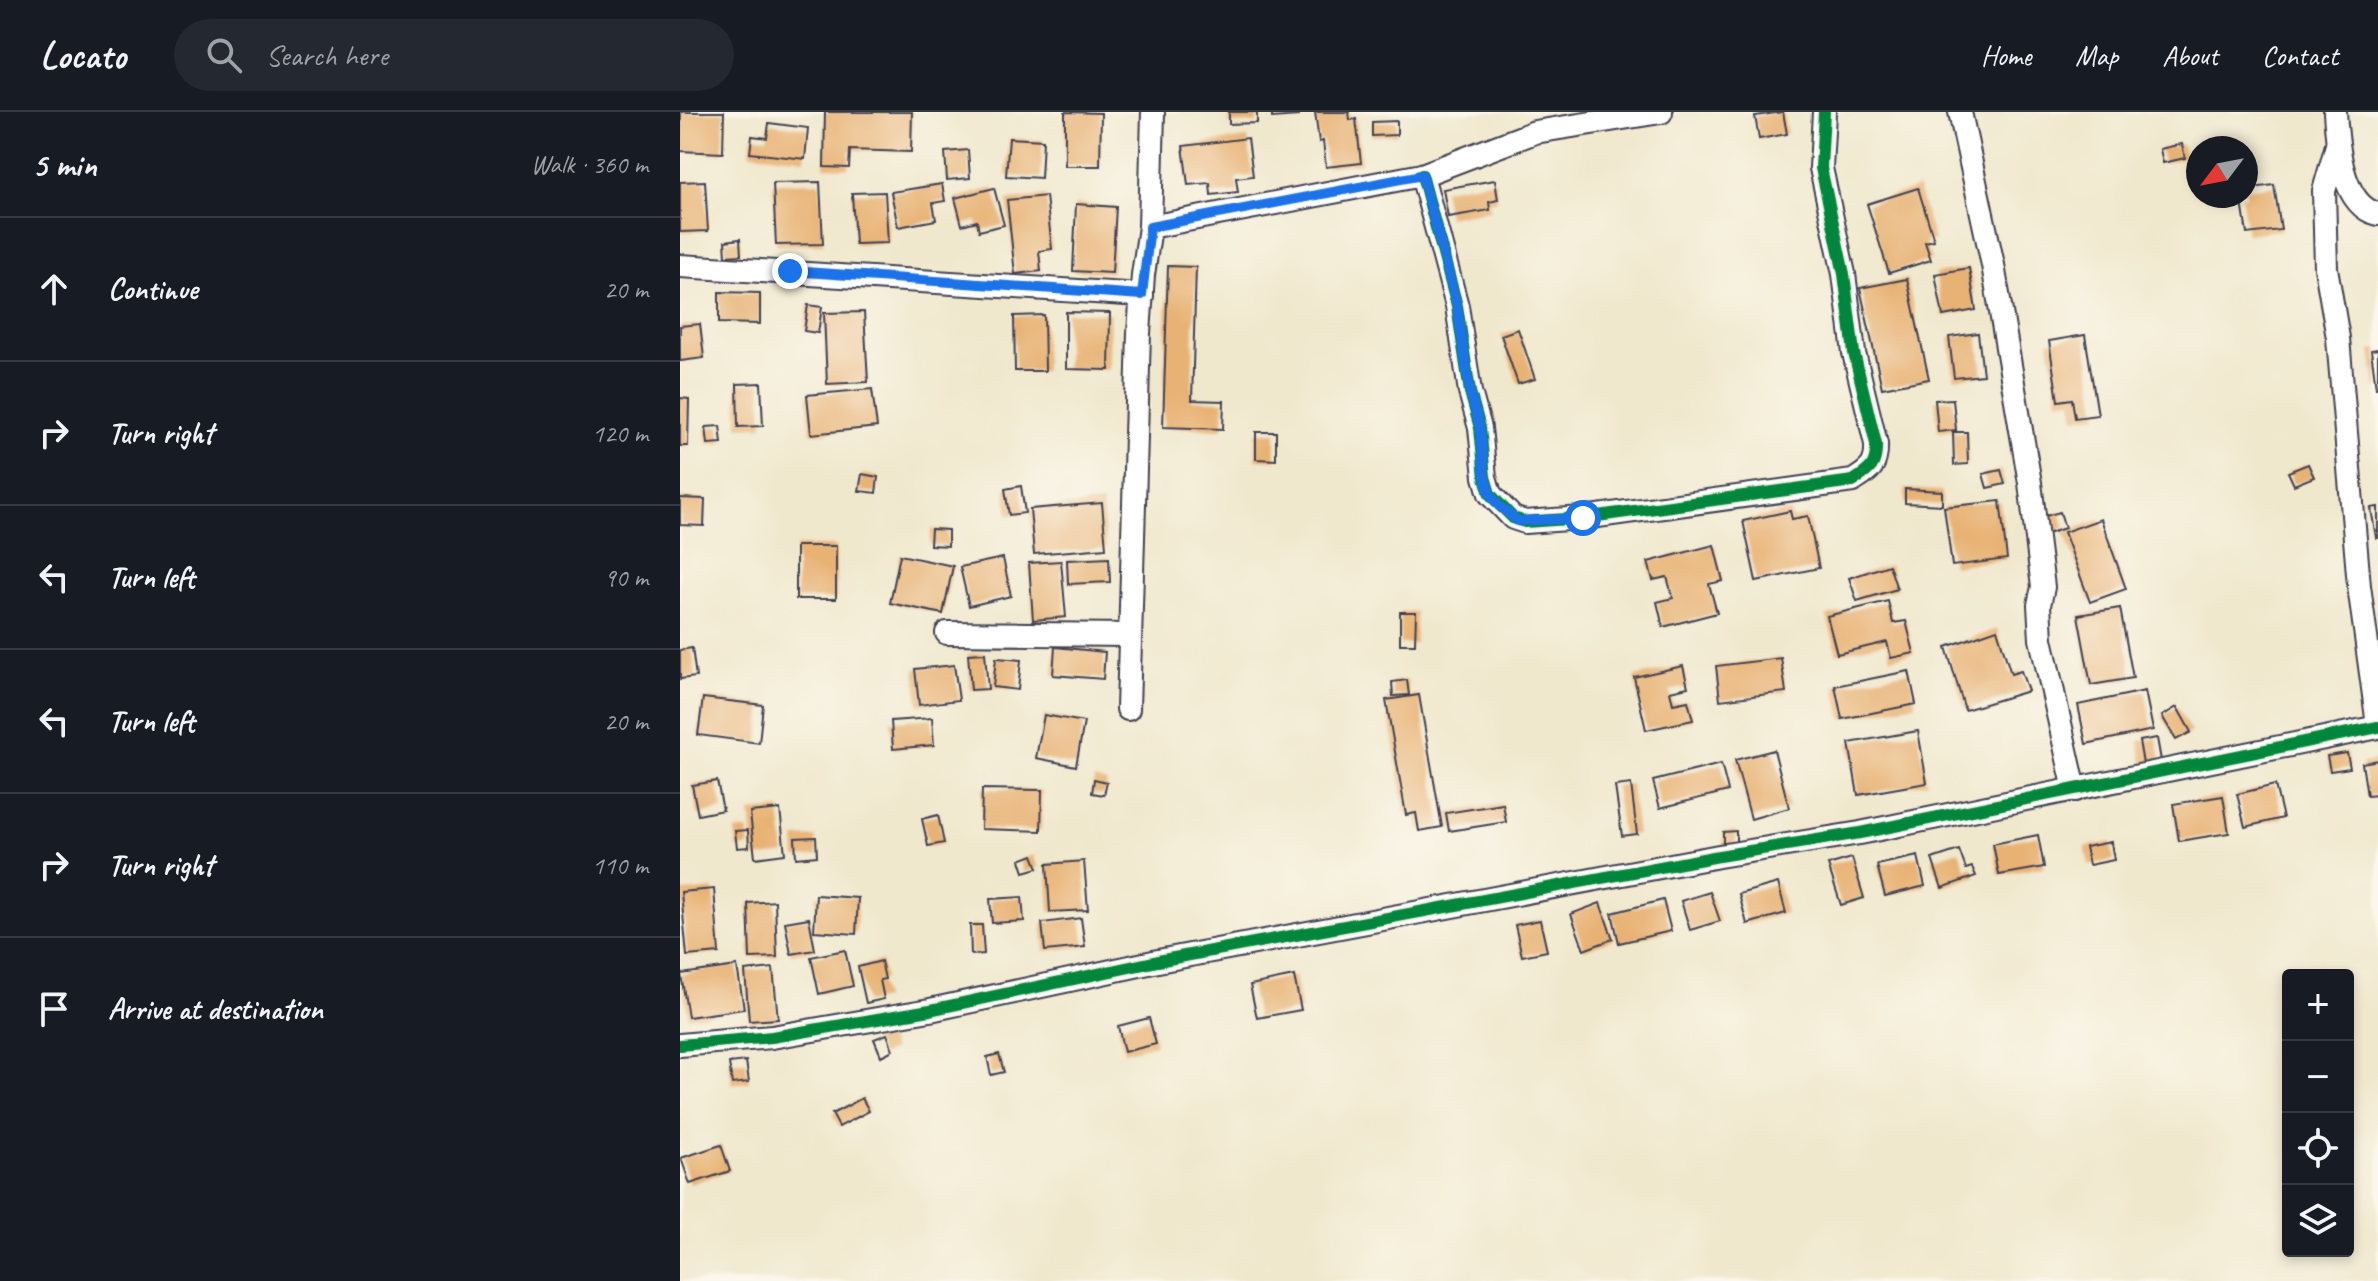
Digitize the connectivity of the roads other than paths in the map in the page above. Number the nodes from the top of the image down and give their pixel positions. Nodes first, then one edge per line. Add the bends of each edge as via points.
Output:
1 (1153, 112) edge
2 (1661, 112) edge
3 (1824, 112) edge
4 (1960, 112) edge
5 (2335, 112) edge
6 (2337, 145) junction
7 (1422, 175) junction
8 (2378, 214) edge
9 (1150, 227) junction
10 (680, 266) edge
11 (1142, 295) junction
12 (947, 633) dead end
13 (1130, 635) junction
14 (1128, 709) dead end
15 (2378, 726) edge
16 (2075, 790) junction
17 (680, 1045) edge

1 - 9 street
2 - 7 street via 1535,132
3 - 7 street via 1821,168 1876,444 1872,467 1853,481 1583,518 1513,518 1490,494 1485,477 1457,306
4 - 16 street via 1993,265 2030,483 2043,587 2041,639
5 - 6 street
6 - 8 street via 2347,185 2359,203
6 - 15 street via 2324,191 2326,268 2338,338 2359,586
7 - 9 street
9 - 11 street
10 - 11 street
11 - 13 street
12 - 13 street
13 - 14 street
15 - 16 street
16 - 17 street via 1158,961 930,1010 772,1037

